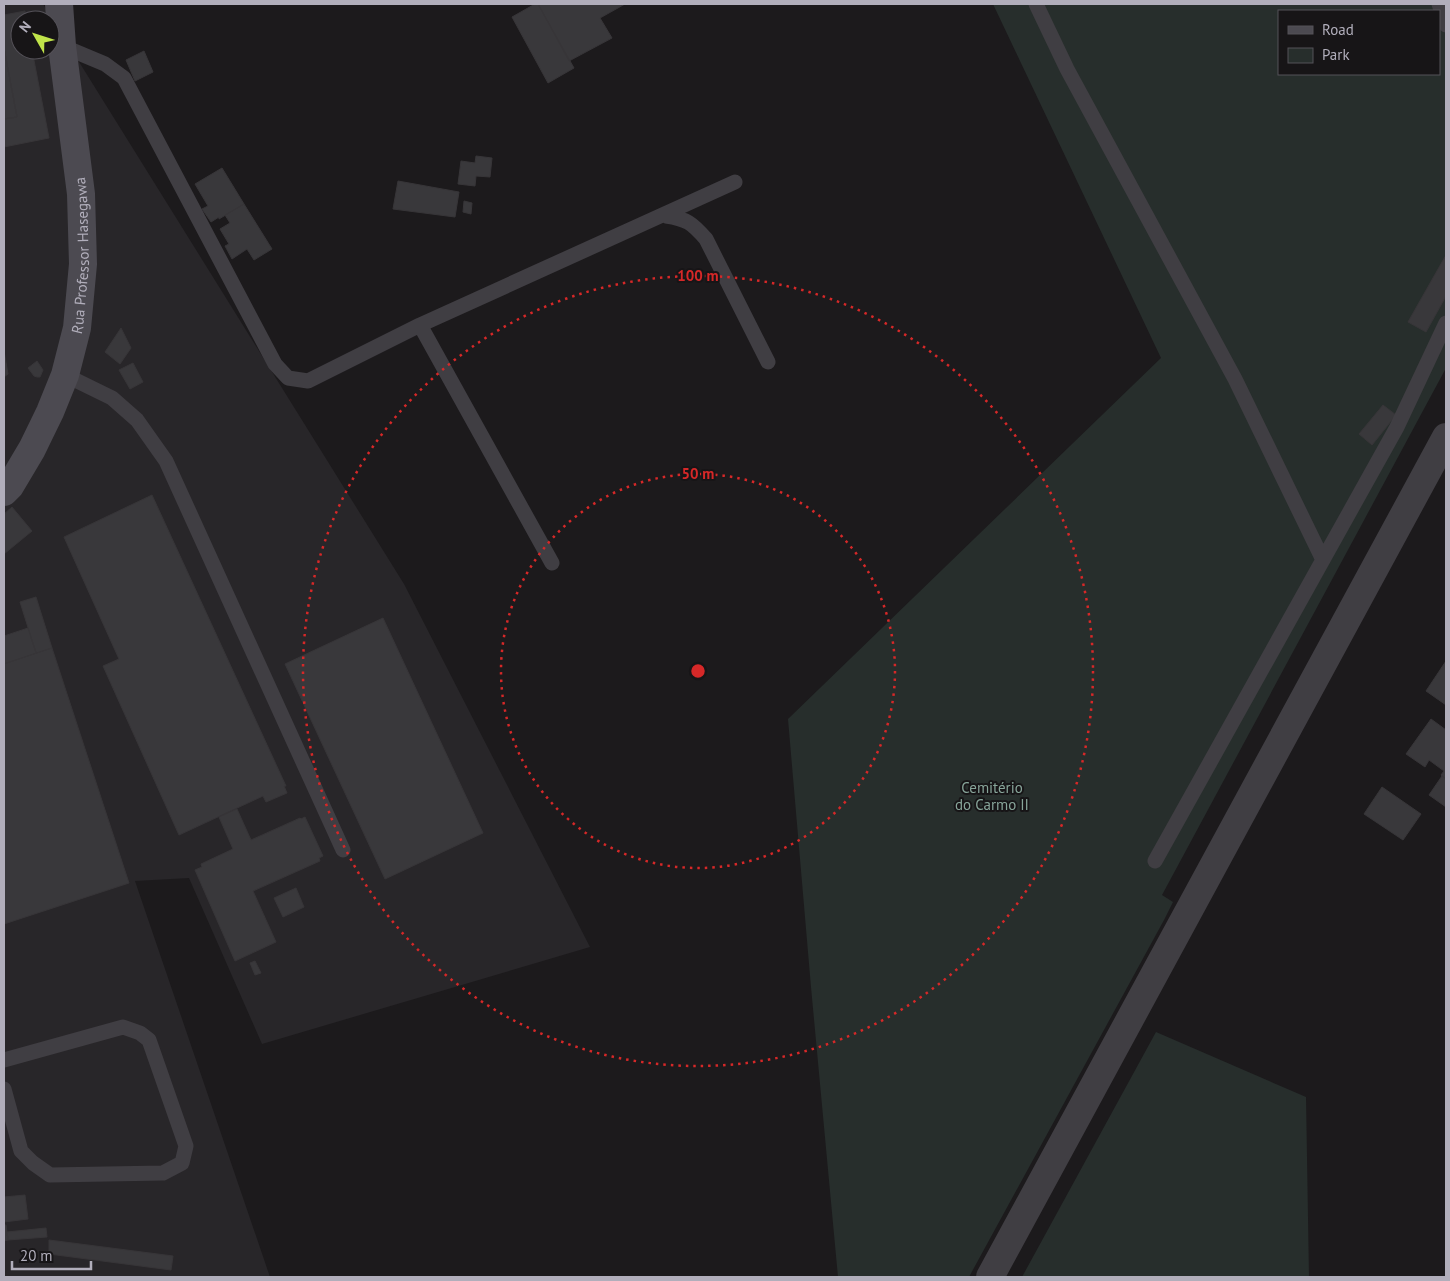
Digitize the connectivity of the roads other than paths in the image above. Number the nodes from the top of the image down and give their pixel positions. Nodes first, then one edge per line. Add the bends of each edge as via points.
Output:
1 (59, 4) edge
2 (1036, 4) edge
3 (1439, 4) edge
4 (1446, 25) edge
5 (62, 46) junction
6 (1446, 323) edge
7 (420, 324) junction
8 (768, 362) dead end
9 (65, 375) junction
10 (1446, 437) edge
11 (4, 492) edge
12 (1323, 560) junction
13 (552, 563) dead end
14 (343, 850) dead end
15 (1155, 861) dead end
16 (4, 1060) edge
17 (4, 1089) edge
18 (990, 1277) edge

1 - 5 main road, Rua Professor Hasegawa
2 - 12 lane via 1067,70 1235,379
3 - 4 lane
5 - 7 lane via 105,64 124,78 275,364 288,378 308,381
5 - 9 main road, Rua Professor Hasegawa via 81,194 83,264 77,328
6 - 12 lane via 1397,427
7 - 8 lane via 736,182 666,216 681,218 695,226 706,239
7 - 13 lane
9 - 11 main road, Rua Professor Hasegawa via 32,448
9 - 14 lane via 112,398 137,420 166,461
10 - 18 street
12 - 15 lane
16 - 17 lane via 123,1027 140,1033 148,1040 186,1146 182,1163 163,1173 50,1175 21,1151

